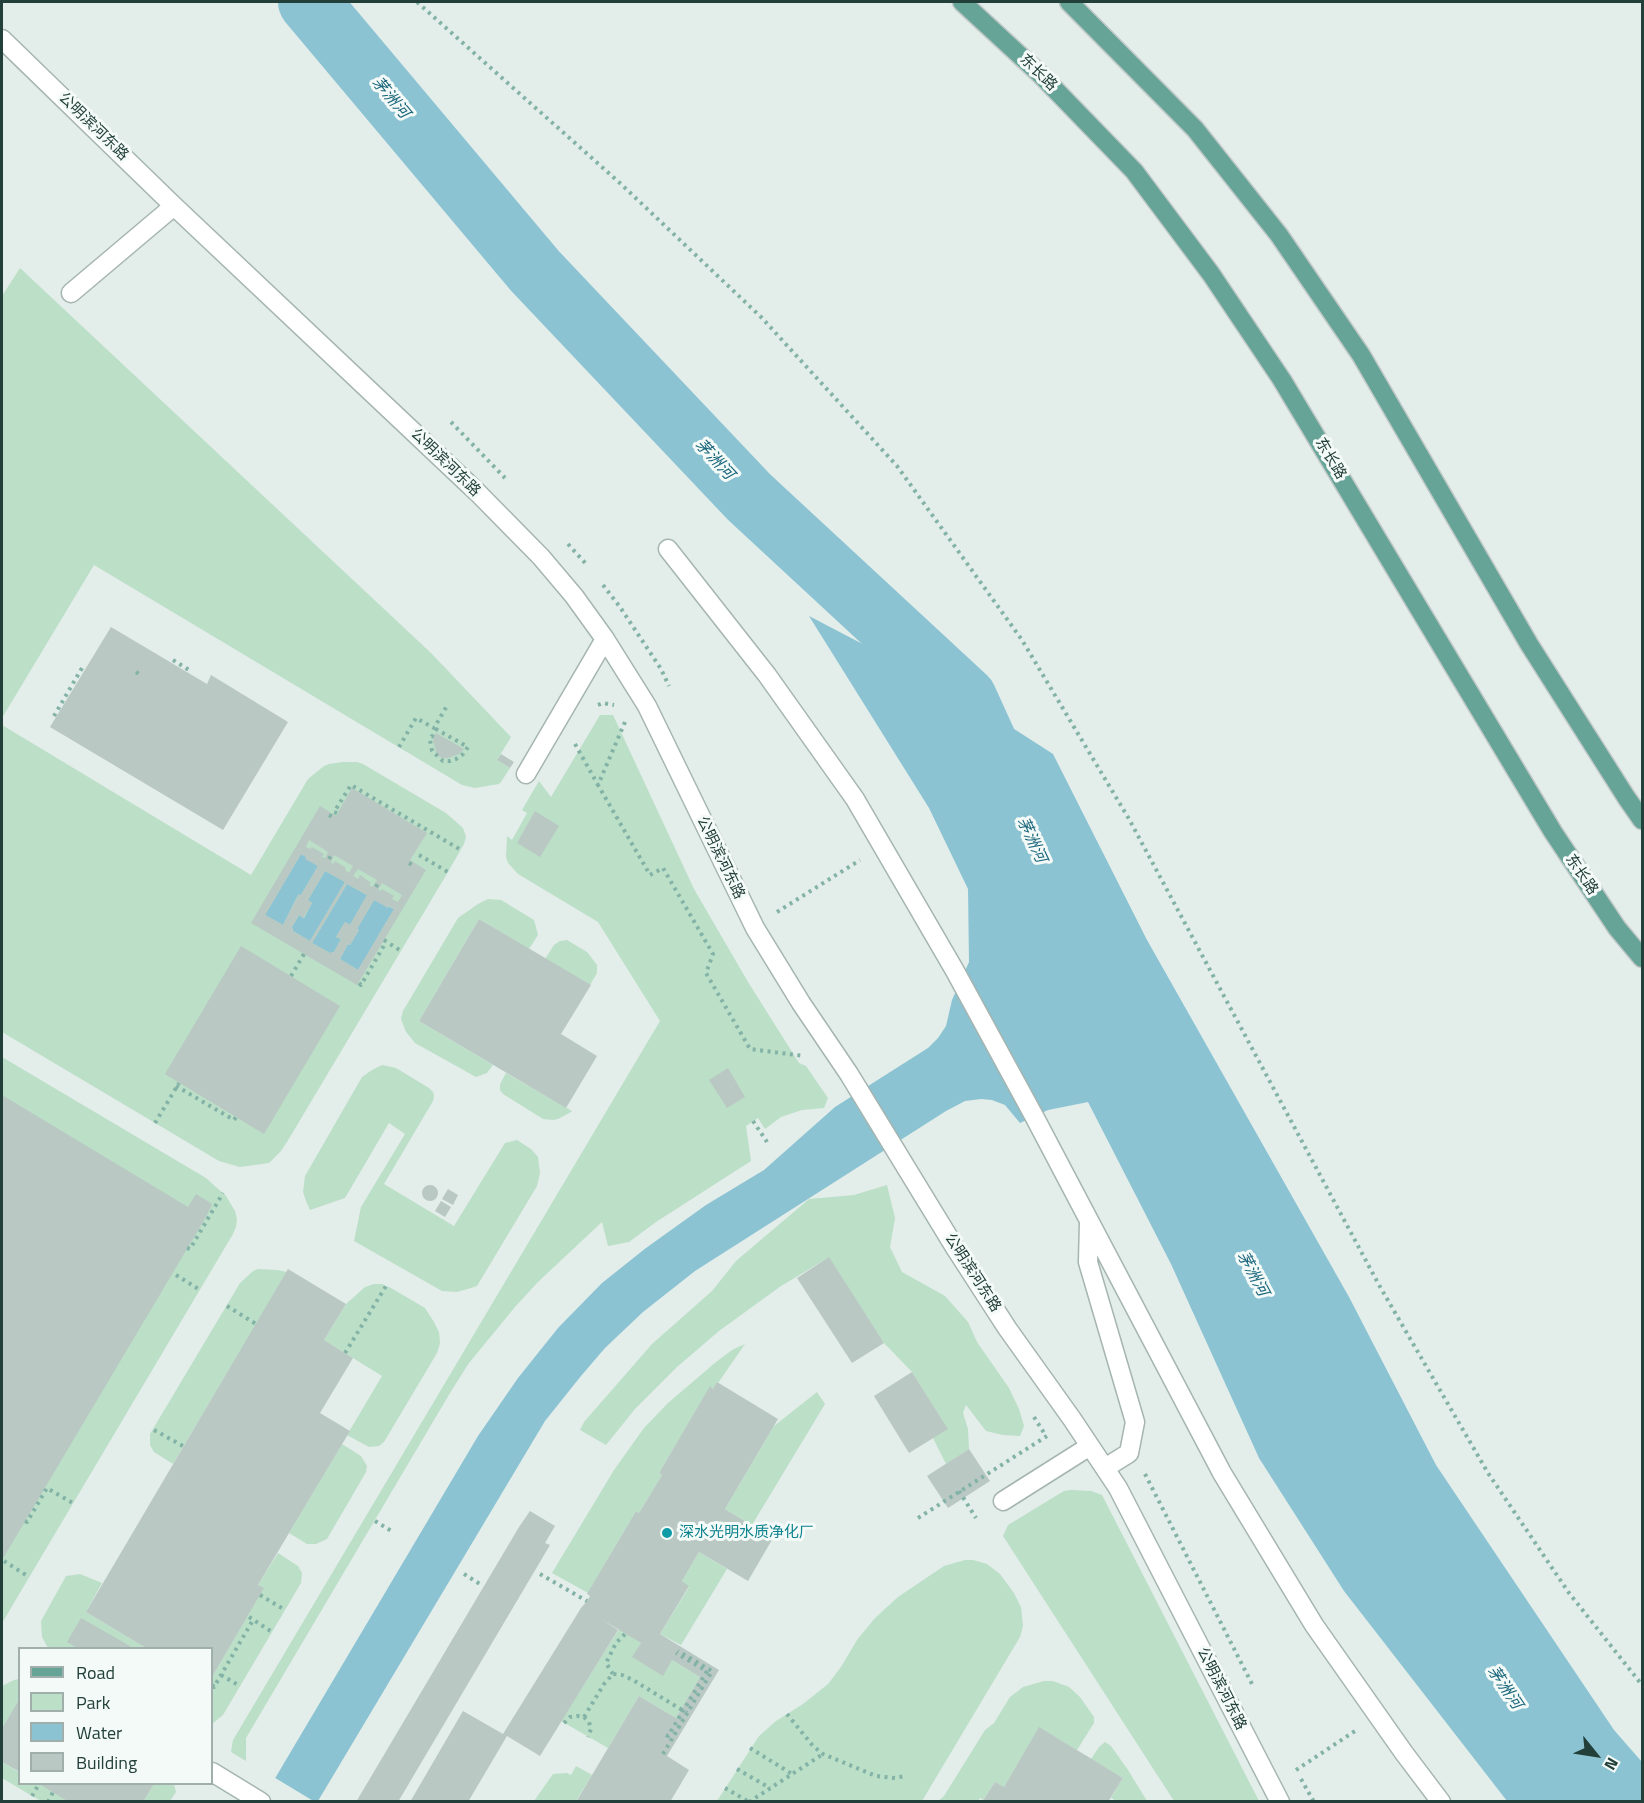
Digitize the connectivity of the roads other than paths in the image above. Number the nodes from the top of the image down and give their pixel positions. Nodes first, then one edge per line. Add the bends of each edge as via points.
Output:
1 (962, 2) edge
2 (1069, 2) edge
3 (2, 39) edge
4 (174, 206) junction
5 (71, 293) dead end
6 (668, 549) dead end
7 (606, 639) junction
8 (526, 774) dead end
9 (1642, 820) edge
10 (1642, 958) edge
11 (1089, 1220) junction
12 (1090, 1446) junction
13 (1105, 1468) junction
14 (1003, 1501) dead end
15 (213, 1773) edge
16 (261, 1802) edge
17 (1280, 1802) edge
18 (1441, 1802) edge

1 - 10 main road, 东长路 via 1041,74 1134,171 1211,274 1282,380 1553,832 1617,928
2 - 9 main road via 1195,129 1280,236 1361,356 1529,644
3 - 4 street, 公明滨河东路
4 - 5 street
4 - 7 street, 公明滨河东路 via 477,492 541,557
6 - 11 street via 767,675 855,799 955,971
7 - 8 street
7 - 12 street, 公明滨河东路 via 646,706 755,928 1007,1328
11 - 13 street via 1088,1262 1136,1422 1129,1453
11 - 18 street via 1222,1473 1314,1625
12 - 13 street, 公明滨河东路
12 - 14 street
13 - 17 street, 公明滨河东路
15 - 16 street

